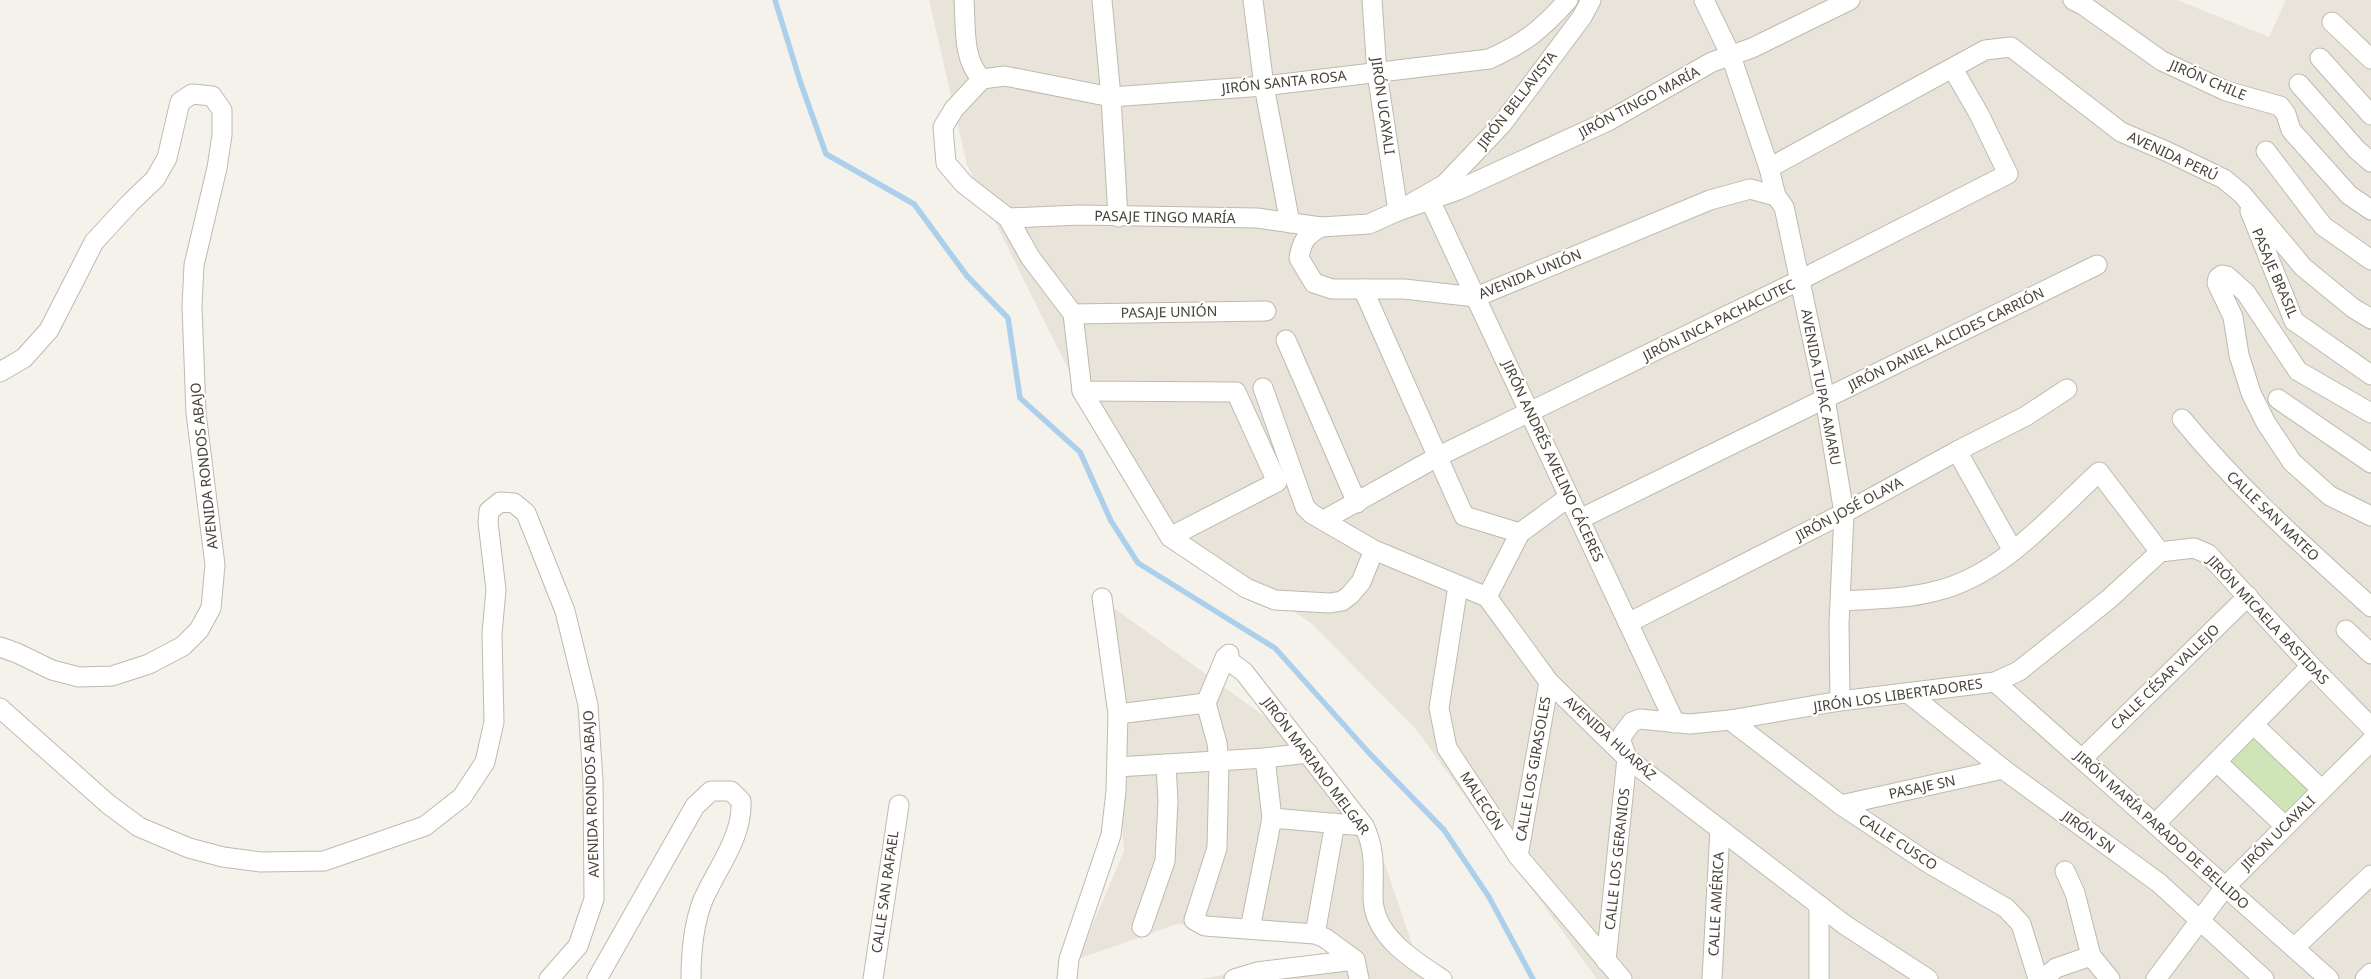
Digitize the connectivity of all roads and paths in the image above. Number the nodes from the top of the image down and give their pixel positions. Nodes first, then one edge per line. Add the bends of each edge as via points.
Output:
1 (964, 0) edge
2 (1102, 0) edge
3 (1253, 0) edge
4 (1372, 0) edge
5 (1568, 0) edge
6 (1591, 0) edge
7 (1704, 0) edge
8 (1850, 0) edge
9 (2073, 0) edge
10 (2332, 22) dead end
11 (1731, 56) junction
12 (2320, 58) dead end
13 (2371, 59) edge
14 (1953, 69) junction
15 (1378, 73) junction
16 (982, 79) junction
17 (2299, 84) dead end
18 (1264, 86) junction
19 (1111, 97) junction
20 (2371, 115) edge
21 (2266, 151) dead end
22 (2371, 162) edge
23 (1769, 168) junction
24 (2242, 194) junction
25 (1776, 196) junction
26 (1430, 200) junction
27 (2371, 210) edge
28 (1398, 211) junction
29 (1118, 216) junction
30 (1008, 218) junction
31 (1290, 223) junction
32 (1321, 227) junction
33 (2371, 260) edge
34 (2097, 265) dead end
35 (1800, 280) junction
36 (1363, 289) junction
37 (1476, 297) junction
38 (1266, 311) dead end
39 (1073, 314) junction
40 (2371, 319) edge
41 (1286, 340) dead end
42 (0, 372) edge
43 (2371, 375) edge
44 (1263, 388) dead end
45 (2067, 389) dead end
46 (1082, 391) junction
47 (1825, 398) junction
48 (2278, 399) dead end
49 (1530, 412) junction
50 (2371, 413) edge
51 (2182, 420) dead end
52 (1957, 451) junction
53 (1439, 456) junction
54 (2371, 463) edge
55 (1569, 497) junction
56 (1357, 504) junction
57 (1844, 513) junction
58 (2371, 516) edge
59 (1580, 519) junction
60 (1324, 520) junction
61 (1520, 533) junction
62 (1170, 536) junction
63 (1374, 550) junction
64 (2013, 551) junction
65 (2160, 552) junction
66 (1458, 586) junction
67 (2248, 596) junction
68 (1486, 597) junction
69 (1102, 598) dead end
70 (1841, 601) junction
71 (2371, 607) edge
72 (1628, 623) junction
73 (2346, 630) dead end
74 (0, 647) edge
75 (2371, 654) edge
76 (2310, 666) junction
77 (1548, 682) junction
78 (1995, 682) junction
79 (1908, 693) junction
80 (1840, 701) junction
81 (1206, 703) junction
82 (0, 708) edge
83 (1118, 714) junction
84 (1730, 720) junction
85 (1675, 723) junction
86 (2254, 725) junction
87 (2371, 727) edge
88 (2371, 741) edge
89 (1308, 753) junction
90 (1265, 758) junction
91 (1628, 758) junction
92 (2082, 759) junction
93 (1219, 762) junction
94 (2217, 762) junction
95 (1166, 764) junction
96 (1117, 767) junction
97 (2003, 770) junction
98 (2321, 789) junction
99 (898, 805) dead end
100 (1841, 805) junction
101 (1272, 818) junction
102 (1335, 824) junction
103 (2155, 824) junction
104 (1364, 826) junction
105 (2285, 826) junction
106 (1720, 829) junction
107 (1518, 856) junction
108 (2065, 871) dead end
109 (2371, 875) edge
110 (2225, 887) junction
111 (1819, 905) junction
112 (2200, 920) junction
113 (1142, 927) dead end
114 (1250, 929) junction
115 (1315, 934) junction
116 (2294, 948) junction
117 (2091, 956) junction
118 (1355, 960) junction
119 (1606, 961) junction
120 (2371, 973) edge
121 (1258, 975) edge
122 (549, 979) edge
123 (597, 979) edge
124 (691, 979) edge
125 (873, 979) edge
126 (1067, 979) edge
127 (1234, 979) edge
128 (1358, 979) edge
129 (1442, 979) edge
130 (1622, 979) edge
131 (1712, 979) edge
132 (1820, 979) edge
133 (1928, 979) edge
134 (2038, 979) edge
135 (2043, 979) edge
136 (2110, 979) edge
137 (2156, 979) edge
138 (2264, 979) edge
139 (2329, 979) edge
140 (2365, 979) edge

1 - 16 street via 969,58 973,71
2 - 19 street
3 - 18 street
4 - 15 street, JIRÓN UCAYALI
5 - 15 street, JIRÓN SANTA ROSA via 1518,46 1490,59 1461,60
6 - 28 street, JIRÓN BELLAVISTA via 1582,17 1502,124 1470,159 1445,184
7 - 11 street, AVENIDA TUPAC AMARU
8 - 11 street, JIRÓN TINGO MARÍA
9 - 27 street, JIRÓN CHILE via 2162,61 2226,91 2280,106 2291,130 2349,195
10 - 13 street
11 - 23 street, AVENIDA TUPAC AMARU
11 - 26 street, JIRÓN TINGO MARÍA via 1712,62 1608,121
12 - 20 street
14 - 23 street
14 - 24 street, AVENIDA PERÚ via 1985,50 2010,47 2121,132 2224,179
14 - 35 street, JIRÓN INCA PACHACUTEC via 2008,174
15 - 18 street, JIRÓN SANTA ROSA
15 - 28 street, JIRÓN UCAYALI
16 - 19 street, JIRÓN SANTA ROSA via 1005,76
16 - 30 street via 954,109 943,127 946,163 964,184
17 - 22 street
18 - 19 street, JIRÓN SANTA ROSA
18 - 31 street
19 - 29 street
21 - 33 street via 2323,226
23 - 25 street, AVENIDA TUPAC AMARU
24 - 40 street, AVENIDA PERÚ via 2303,267
24 - 43 street, PASAJE BRASIL via 2294,321
25 - 35 street, AVENIDA TUPAC AMARU via 1784,207
25 - 37 street, AVENIDA UNIÓN via 1750,189 1710,200
26 - 28 street, JIRÓN TINGO MARÍA
26 - 37 street, JIRÓN ANDRÉS AVELINO CÁCERES
28 - 32 street, JIRÓN BELLAVISTA via 1369,224
29 - 30 street, PASAJE TINGO MARÍA
29 - 31 street, PASAJE TINGO MARÍA via 1257,218
30 - 39 street via 1030,257
31 - 32 street, PASAJE TINGO MARÍA
32 - 36 street, AVENIDA UNIÓN via 1307,234 1301,245 1298,258 1305,271 1314,283 1332,289
34 - 47 street, JIRÓN DANIEL ALCIDES CARRIÓN
35 - 47 street, AVENIDA TUPAC AMARU
35 - 49 street, JIRÓN INCA PACHACUTEC
36 - 37 street, AVENIDA UNIÓN via 1404,289
36 - 53 street
37 - 49 street, JIRÓN ANDRÉS AVELINO CÁCERES
38 - 39 street, PASAJE UNIÓN
39 - 46 street
41 - 56 street
42 - 74 street, AVENIDA RONDOS ABAJO via 24,358 48,330 94,242 155,179 167,158 180,102 192,94 212,96 222,110 222,135 194,266 192,306 196,413 215,565 211,608 198,630 183,646 148,664 112,676 79,677 52,670
44 - 60 street via 1305,507
45 - 52 street, JIRÓN JOSÉ OLAYA via 2026,416
46 - 62 street
46 - 62 street via 1236,392 1277,482
47 - 57 street, AVENIDA TUPAC AMARU
47 - 59 street, JIRÓN DANIEL ALCIDES CARRIÓN
48 - 54 street
49 - 53 street, JIRÓN INCA PACHACUTEC
49 - 55 street, JIRÓN ANDRÉS AVELINO CÁCERES
50 - 58 street via 2298,371 2246,293 2227,276 2218,278 2217,283 2233,317 2239,354 2266,423 2292,462 2330,496
51 - 71 street, CALLE SAN MATEO via 2278,524
52 - 57 street, JIRÓN JOSÉ OLAYA
52 - 64 street
53 - 56 street, JIRÓN INCA PACHACUTEC
53 - 61 street via 1464,516
55 - 59 street, JIRÓN ANDRÉS AVELINO CÁCERES
55 - 61 street
56 - 60 street, JIRÓN INCA PACHACUTEC
57 - 70 street, AVENIDA TUPAC AMARU
57 - 72 street, JIRÓN JOSÉ OLAYA
59 - 72 street, JIRÓN ANDRÉS AVELINO CÁCERES
60 - 63 street
61 - 68 street
62 - 63 street via 1246,588 1275,600 1330,603 1350,596 1361,582
63 - 66 street
64 - 65 street via 2099,472
64 - 70 street via 1971,579 1937,591
65 - 67 street, JIRÓN MICAELA BASTIDAS via 2194,548 2208,554
65 - 78 street, JIRÓN LOS LIBERTADORES via 2109,599 2019,671
66 - 68 street
66 - 107 street, MALECÓN via 1440,708 1443,735 1447,748
67 - 76 street, JIRÓN MICAELA BASTIDAS
67 - 92 street, CALLE CÉSAR VALLEJO
68 - 77 street, AVENIDA HUARÁZ
69 - 83 street
70 - 80 street, AVENIDA TUPAC AMARU
72 - 85 street, JIRÓN ANDRÉS AVELINO CÁCERES
73 - 75 street
76 - 86 street
76 - 87 street, JIRÓN MICAELA BASTIDAS
77 - 91 street, AVENIDA HUARÁZ
77 - 107 street, CALLE LOS GIRASOLES
78 - 79 street, JIRÓN LOS LIBERTADORES
78 - 92 street, JIRÓN MARÍA PARADO DE BELLIDO
79 - 80 street, JIRÓN LOS LIBERTADORES
79 - 97 street, JIRÓN SN
80 - 84 street, JIRÓN LOS LIBERTADORES
81 - 83 street
81 - 89 street, JIRÓN MARIANO MELGAR via 1227,656 1244,672
81 - 93 street
82 - 122 street, AVENIDA RONDOS ABAJO via 108,804 139,827 190,848 260,862 324,861 425,826 462,797 485,762 494,722 492,633 496,590 489,511 500,502 514,504 526,513 566,611 588,705 593,781 594,899 578,946
83 - 96 street
84 - 85 street, JIRÓN LOS LIBERTADORES
84 - 100 street, CALLE CUSCO
85 - 91 street, JIRÓN LOS LIBERTADORES via 1640,719 1632,722 1621,741
86 - 94 street
86 - 98 street
88 - 98 street, JIRÓN UCAYALI
89 - 90 street
89 - 104 street, JIRÓN MARIANO MELGAR
90 - 93 street
90 - 101 street
91 - 106 street, AVENIDA HUARÁZ
91 - 119 street, CALLE LOS GERANIOS
92 - 103 street, JIRÓN MARÍA PARADO DE BELLIDO
93 - 95 street
93 - 114 street via 1217,848 1194,920 1205,926
94 - 103 street
94 - 105 street
95 - 96 street
95 - 113 street via 1165,861
96 - 126 street via 1111,835 1069,959
97 - 100 street, PASAJE SN
97 - 112 street, JIRÓN SN via 2159,883
98 - 105 street, JIRÓN UCAYALI
99 - 125 street, CALLE SAN RAFAEL
100 - 134 street, CALLE CUSCO via 1930,864 2006,908 2021,924
101 - 102 street
101 - 114 street
102 - 104 street
102 - 115 street
103 - 110 street, JIRÓN MARÍA PARADO DE BELLIDO
104 - 129 street, JIRÓN MARIANO MELGAR via 1372,842 1376,916 1386,936
105 - 110 street, JIRÓN UCAYALI
106 - 111 street, AVENIDA HUARÁZ
106 - 131 street, CALLE AMÉRICA
107 - 119 street, MALECÓN
108 - 117 street via 2075,893
109 - 116 street
110 - 112 street, JIRÓN UCAYALI
110 - 116 street, JIRÓN MARÍA PARADO DE BELLIDO
111 - 132 street
111 - 133 street, AVENIDA HUARÁZ
112 - 137 street, JIRÓN UCAYALI
112 - 138 street, JIRÓN SN
114 - 115 street
115 - 118 street
116 - 139 street, JIRÓN MARÍA PARADO DE BELLIDO
117 - 135 street via 2056,968
117 - 136 street
118 - 121 street
118 - 128 street
119 - 130 street, MALECÓN
120 - 140 street
121 - 127 street
123 - 124 street via 695,806 711,791 731,791 741,801 742,816 703,902 691,944

